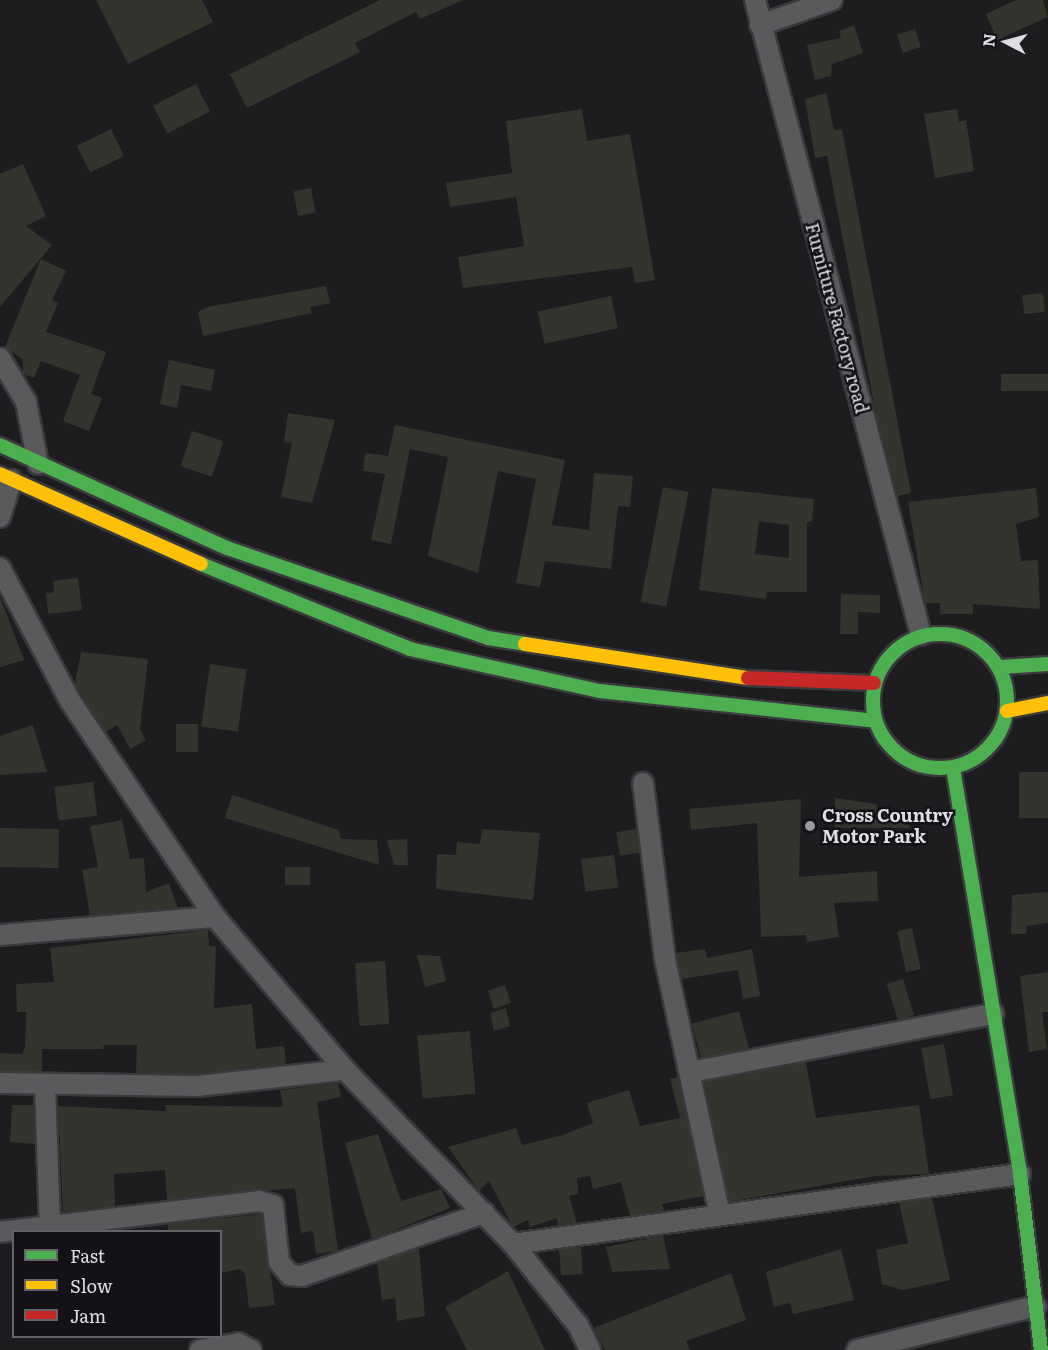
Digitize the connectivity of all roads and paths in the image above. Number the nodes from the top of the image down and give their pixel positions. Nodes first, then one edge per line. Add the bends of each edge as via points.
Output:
1 (754, 0) edge
2 (832, 0) edge
3 (760, 25) junction
4 (0, 358) edge
5 (0, 445) edge
6 (38, 465) junction
7 (6, 477) edge
8 (0, 517) edge
9 (0, 568) edge
10 (921, 635) junction
11 (1048, 664) edge
12 (1000, 667) junction
13 (874, 683) junction
14 (1048, 703) edge
15 (1007, 711) junction
16 (876, 721) junction
17 (952, 768) junction
18 (643, 783) dead end
19 (215, 917) junction
20 (0, 935) edge
21 (993, 1014) junction
22 (345, 1070) junction
23 (691, 1072) junction
24 (0, 1083) edge
25 (45, 1085) junction
26 (1020, 1174) junction
27 (484, 1214) junction
28 (720, 1215) junction
29 (50, 1228) junction
30 (25, 1230) edge
31 (513, 1244) junction
32 (1036, 1306) junction
33 (200, 1350) edge
34 (251, 1350) edge
35 (590, 1350) edge
36 (857, 1350) edge
37 (1041, 1350) edge

1 - 3 street, Furniture Factory road
2 - 3 street
3 - 10 street, Furniture Factory road
4 - 6 street via 26,402
5 - 6 main road
6 - 13 main road via 227,548 488,638 765,681
7 - 8 street
7 - 16 main road via 410,649 600,691
9 - 19 street via 69,699
10 - 12 main road via 966,637
10 - 13 main road via 891,653
11 - 12 main road
12 - 15 main road
13 - 16 main road
14 - 15 main road
15 - 17 main road via 998,737 978,757
16 - 17 main road via 892,749 920,766
17 - 21 main road
18 - 23 street via 665,959
19 - 20 street
19 - 22 street
21 - 23 street
21 - 26 main road
22 - 25 street via 197,1086
22 - 27 street
23 - 28 street
24 - 25 street
25 - 29 street
26 - 28 street
26 - 32 main road
27 - 29 street via 302,1276 290,1275 279,1262 273,1205 259,1201
27 - 31 street
28 - 31 street
29 - 30 street
31 - 35 street via 578,1325
32 - 36 street
32 - 37 main road
33 - 34 street via 238,1343

